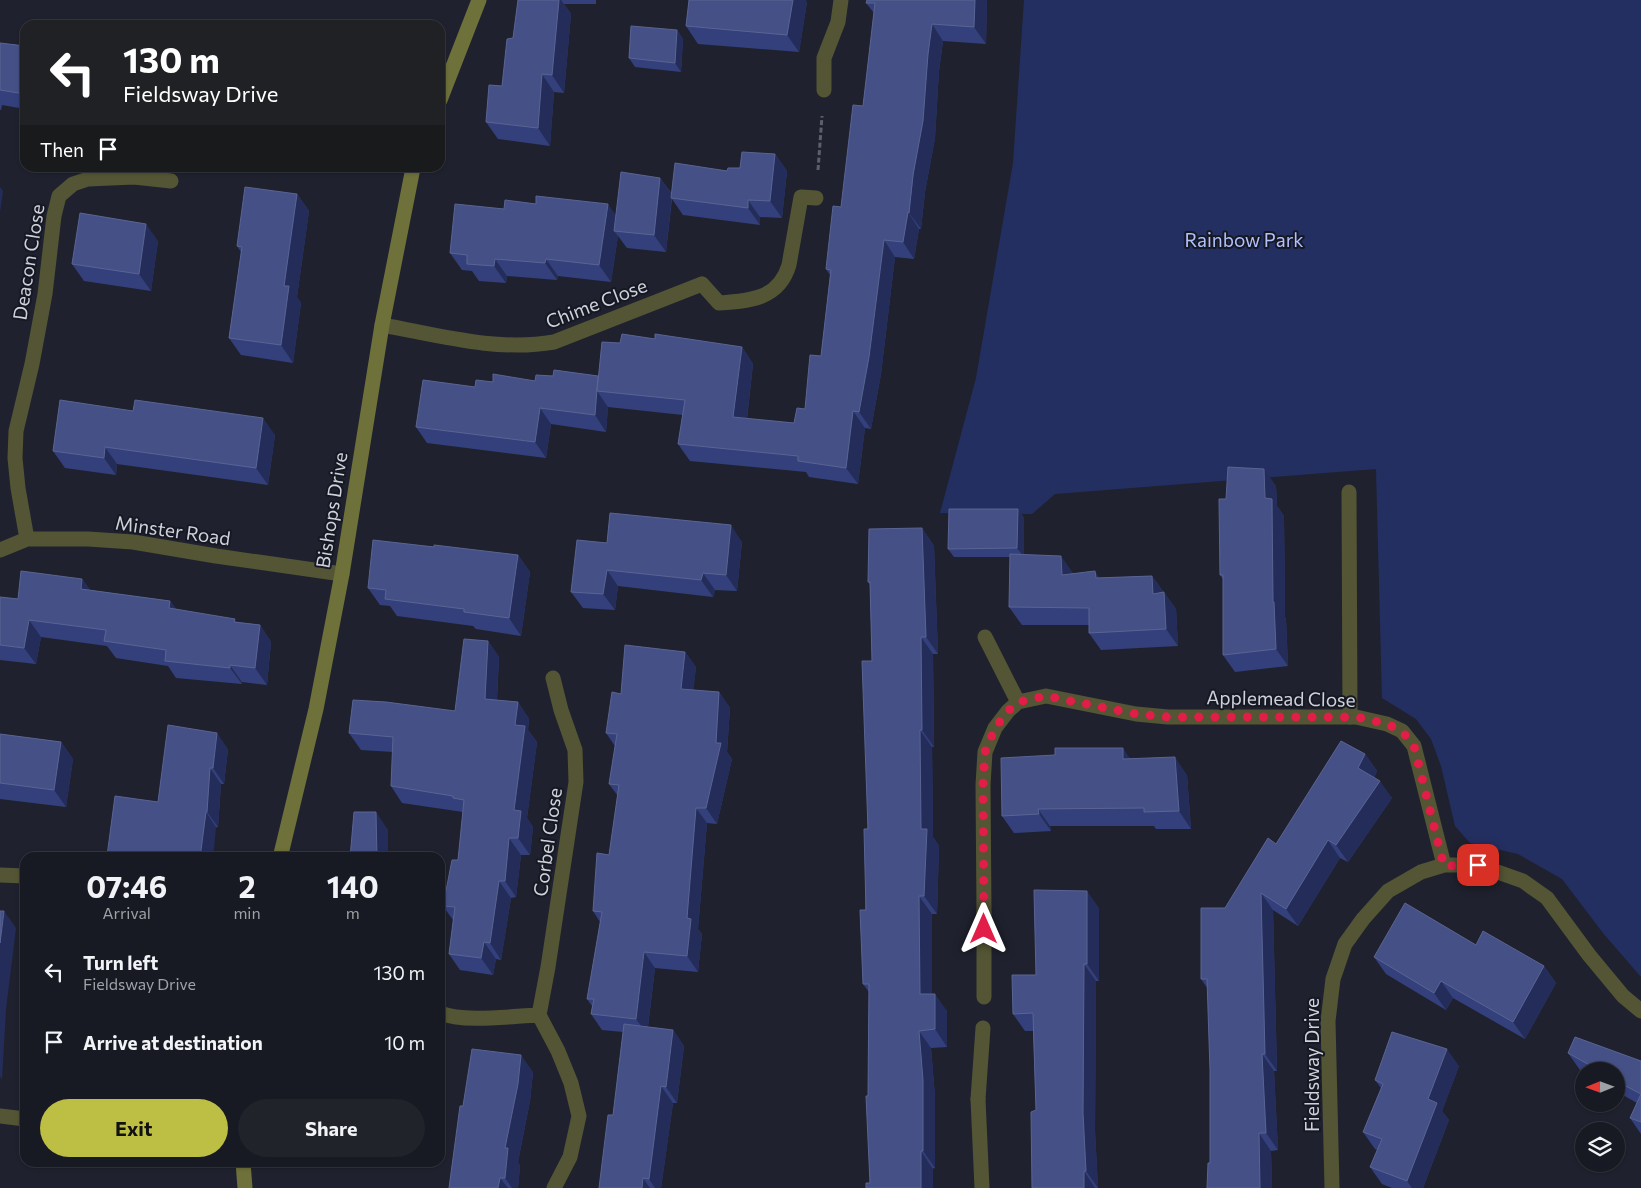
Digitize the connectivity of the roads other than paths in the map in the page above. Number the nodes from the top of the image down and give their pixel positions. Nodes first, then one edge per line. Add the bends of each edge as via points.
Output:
1 (479, 0) edge
2 (841, 0) edge
3 (445, 87) edge
4 (824, 90) road end
5 (412, 172) edge
6 (171, 181) dead end
7 (816, 198) road end
8 (382, 325) junction
9 (1349, 492) dead end
10 (27, 539) junction
11 (0, 550) edge
12 (342, 574) junction
13 (985, 637) dead end
14 (553, 678) dead end
15 (1018, 702) junction
16 (1350, 717) junction
17 (281, 852) edge
18 (1444, 866) junction
19 (0, 874) edge
20 (20, 876) edge
21 (984, 997) dead end
22 (1641, 1011) edge
23 (539, 1014) junction
24 (445, 1015) edge
25 (983, 1028) dead end
26 (0, 1116) edge
27 (20, 1118) edge
28 (243, 1167) edge
29 (245, 1188) edge
30 (554, 1188) edge
31 (982, 1188) edge
32 (1332, 1188) edge

1 - 3 street
2 - 4 street via 838,22 824,58
5 - 8 street, Bishops Drive
6 - 10 street, Deacon Close via 134,177 88,179 73,184 59,196 45,294 16,431 16,468
7 - 8 street, Chime Close via 801,197 787,270 781,283 755,299 720,303 702,284 554,342 532,346 476,342
8 - 12 street, Bishops Drive
9 - 16 street
10 - 11 street, Minster Road
10 - 12 street, Minster Road via 133,542
12 - 17 street, Bishops Drive via 316,709
13 - 15 street
14 - 23 street, Corbel Close via 575,750 576,782
15 - 16 street, Applemead Close via 1046,696 1168,717
15 - 21 street via 995,728 985,752
16 - 18 street, Applemead Close via 1387,724 1402,731 1414,746
18 - 22 street, Fieldsway Drive via 1478,865 1496,870 1523,881 1547,898 1623,996
18 - 32 street, Fieldsway Drive via 1421,872 1388,891 1346,944 1333,978 1328,1021
19 - 20 street
23 - 24 street via 475,1018
23 - 30 street via 571,1083 579,1116 570,1157
25 - 31 street via 978,1099
26 - 27 street
28 - 29 street

